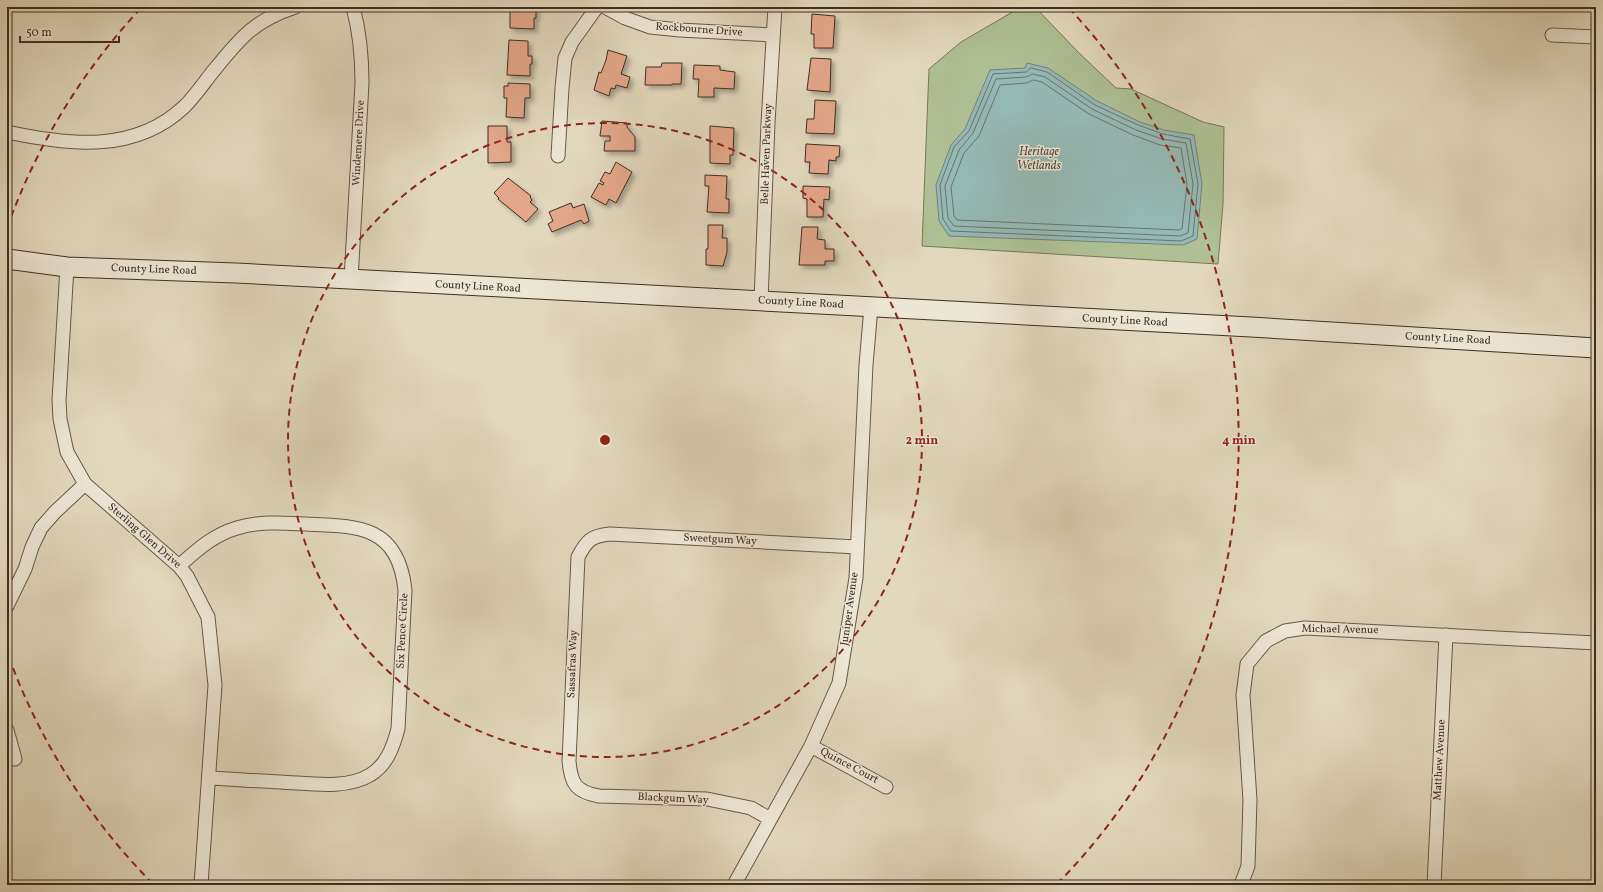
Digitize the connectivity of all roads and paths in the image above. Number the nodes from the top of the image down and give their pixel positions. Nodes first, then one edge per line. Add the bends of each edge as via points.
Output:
1 (295, 7) edge
2 (354, 7) edge
3 (597, 7) edge
4 (605, 7) edge
5 (775, 7) edge
6 (772, 35) junction
7 (1552, 35) dead end
8 (1596, 37) edge
9 (7, 132) edge
10 (558, 156) dead end
11 (7, 259) edge
12 (67, 267) junction
13 (351, 280) junction
14 (761, 301) junction
15 (871, 307) junction
16 (1596, 348) edge
17 (85, 484) junction
18 (585, 543) joint
19 (857, 546) junction
20 (179, 566) junction
21 (7, 606) edge
22 (1446, 635) junction
23 (1596, 643) edge
24 (7, 730) edge
25 (811, 746) junction
26 (16, 759) dead end
27 (209, 778) junction
28 (576, 786) joint
29 (886, 787) dead end
30 (770, 819) junction
31 (201, 885) edge
32 (734, 885) edge
33 (1241, 885) edge
34 (1434, 885) edge

1 - 9 street via 265,18 246,32 185,106 161,124 134,137 83,144
2 - 13 street, Windemere Drive via 362,54 362,83
3 - 10 street via 572,42 565,58
4 - 6 street, Rockbourne Drive via 650,27
5 - 6 street, Belle Haven Parkway
6 - 14 street, Belle Haven Parkway
7 - 8 street
11 - 12 main road, County Line Road
12 - 13 main road, County Line Road via 220,272
12 - 17 street, Sterling Glen Drive via 60,419 67,452
13 - 14 main road, County Line Road
14 - 15 main road, County Line Road
15 - 16 main road, County Line Road
15 - 19 street, Juniper Avenue
17 - 20 street, Sterling Glen Drive
17 - 21 street via 41,528
18 - 19 street, Sweetgum Way via 596,536 610,534
18 - 28 street, Sassafras Way via 578,557 576,572 569,761 570,774
19 - 25 street, Juniper Avenue via 856,578 840,683
20 - 27 street, Sterling Glen Drive via 187,576 208,617 215,684
20 - 27 street, Six Pence Circle via 216,536 256,523 279,522 363,529 389,546 403,574 405,590 398,729 393,749 382,765 358,782 329,785
22 - 23 street, Michael Avenue
22 - 33 street, Michael Avenue via 1305,628 1285,631 1266,641 1247,664 1243,695 1250,800 1248,866
22 - 34 street, Matthew Avenue
24 - 26 street
25 - 29 street, Quince Court
25 - 30 street, Juniper Avenue
27 - 31 street, Sterling Glen Drive
28 - 30 street, Blackgum Way via 586,794 599,796 707,799 751,808
30 - 32 street, Juniper Avenue

